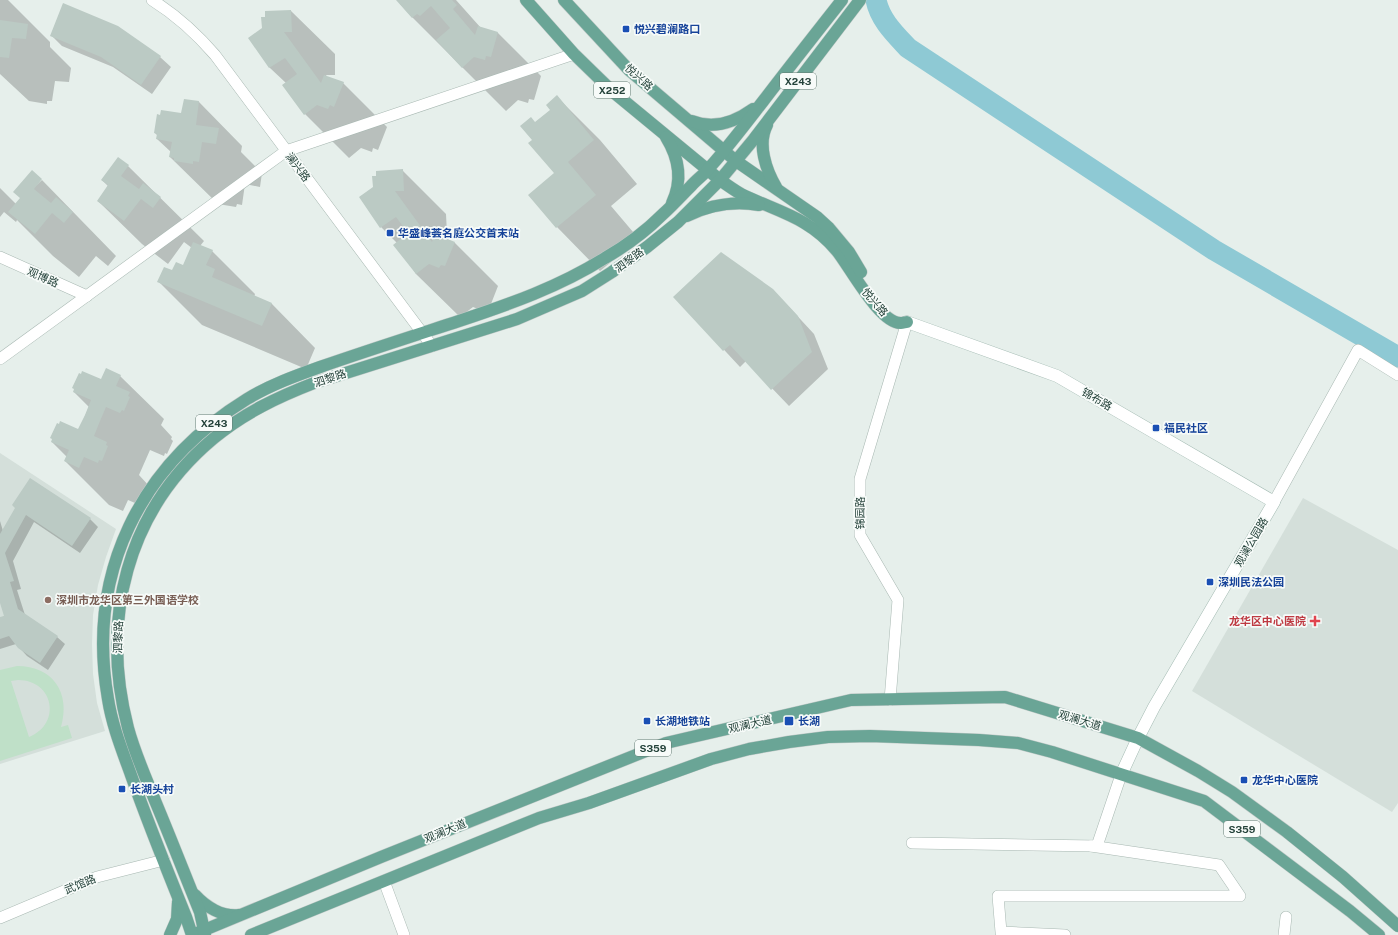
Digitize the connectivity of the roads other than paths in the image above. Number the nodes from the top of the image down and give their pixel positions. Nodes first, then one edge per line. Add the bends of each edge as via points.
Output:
1 (152, 0) edge
2 (526, 0) edge
3 (564, 0) edge
4 (842, 0) edge
5 (860, 0) edge
6 (574, 54) junction
7 (764, 101) junction
8 (773, 114) junction
9 (686, 118) junction
10 (662, 131) junction
11 (724, 150) junction
12 (286, 151) junction
13 (736, 161) junction
14 (708, 170) junction
15 (720, 180) junction
16 (788, 197) junction
17 (770, 207) junction
18 (669, 208) junction
19 (678, 222) junction
20 (0, 257) edge
21 (87, 296) junction
22 (907, 322) junction
23 (423, 333) junction
24 (432, 346) junction
25 (0, 359) edge
26 (1398, 375) edge
27 (1274, 502) junction
28 (890, 700) junction
29 (1138, 738) junction
30 (1121, 775) junction
31 (912, 843) dead end
32 (1091, 846) junction
33 (164, 860) junction
34 (384, 881) junction
35 (192, 891) junction
36 (177, 895) junction
37 (244, 914) junction
38 (1286, 917) dead end
39 (0, 918) edge
40 (1398, 926) edge
41 (205, 933) edge
42 (254, 934) edge
43 (170, 935) edge
44 (192, 935) edge
45 (404, 935) edge
46 (1065, 935) edge
47 (1284, 935) edge
48 (1379, 935) edge

1 - 12 street, 澜兴路 via 180,19 204,42
2 - 6 main road, 悦兴路 / X252
3 - 9 main road, 悦兴路 / X252 via 629,70
4 - 7 main road, 泗黎路 / X243
5 - 8 main road, 泗黎路 / X243
6 - 10 main road, 悦兴路 / X252 via 612,91
6 - 12 street
7 - 9 main road via 730,122 711,125
7 - 11 main road, 泗黎路 / X243
8 - 13 main road, 泗黎路 / X243
8 - 16 main road via 765,128 763,140 765,164 777,188
9 - 11 main road, 悦兴路 / X252
10 - 14 main road, 悦兴路 / X252
10 - 18 main road via 676,158 679,171 675,196
11 - 13 main road, 悦兴路 / X252
11 - 14 main road, 泗黎路 / X243
12 - 21 street
12 - 23 street, 澜兴路
13 - 15 main road, 泗黎路 / X243
13 - 16 main road, 悦兴路 / X252
14 - 15 main road, 悦兴路 / X252
14 - 18 main road, 泗黎路 / X243
15 - 17 main road, 悦兴路 / X252 via 739,193
15 - 19 main road, 泗黎路 / X243
16 - 22 main road, 悦兴路 / X252 via 829,228 882,302
17 - 19 main road via 737,204 721,206 706,209
17 - 22 main road, 悦兴路 / X252 via 796,217 816,230 837,251 879,310 896,322
18 - 23 main road, 泗黎路 / X243 via 634,239 577,275 512,304
19 - 24 main road, 泗黎路 / X243 via 629,260 582,291 517,319
20 - 21 street, 观博路
21 - 25 street
22 - 27 main road, 锦布路 / X252 via 1057,376
22 - 28 street, 锦园路 via 860,479 860,535 898,600
23 - 24 street, 澜兴路
23 - 33 main road, 泗黎路 / X243 via 294,377 247,399 207,428 167,466 152,485 133,518 115,559 108,585 104,613 104,672 116,733
24 - 35 main road, 泗黎路 / X243 via 314,382 285,394 241,418 214,438 173,480 155,505 140,533 122,588 116,645 117,670 128,729
26 - 27 street, 观澜公园路 via 1358,350
27 - 29 main road, 观澜公园路
28 - 29 main road, 观澜大道 / S359 via 1005,697
28 - 37 main road, 观澜大道 / S359 via 851,700 666,743
29 - 30 main road, 观澜公园路
29 - 40 main road, 观澜大道 / S359 via 1232,792 1343,877
30 - 32 street via 1097,846
30 - 34 main road, S359 via 1018,743 870,736 828,737 789,742 711,759 589,803 539,818
30 - 48 main road, S359 via 1204,801
31 - 32 street
32 - 46 street via 1219,865 1240,896 998,896 1001,932
33 - 36 main road, 泗黎路 / X243
33 - 39 street, 武馆路 via 97,877
34 - 42 main road, S359
34 - 45 street
35 - 37 main road via 201,902 219,912
35 - 41 main road, 泗黎路 / X243
36 - 43 main road via 179,908
36 - 44 main road, 泗黎路 / X243
37 - 41 main road, 观澜大道 / S359
38 - 47 street
41 - 44 main road, 观澜大道 / S359

